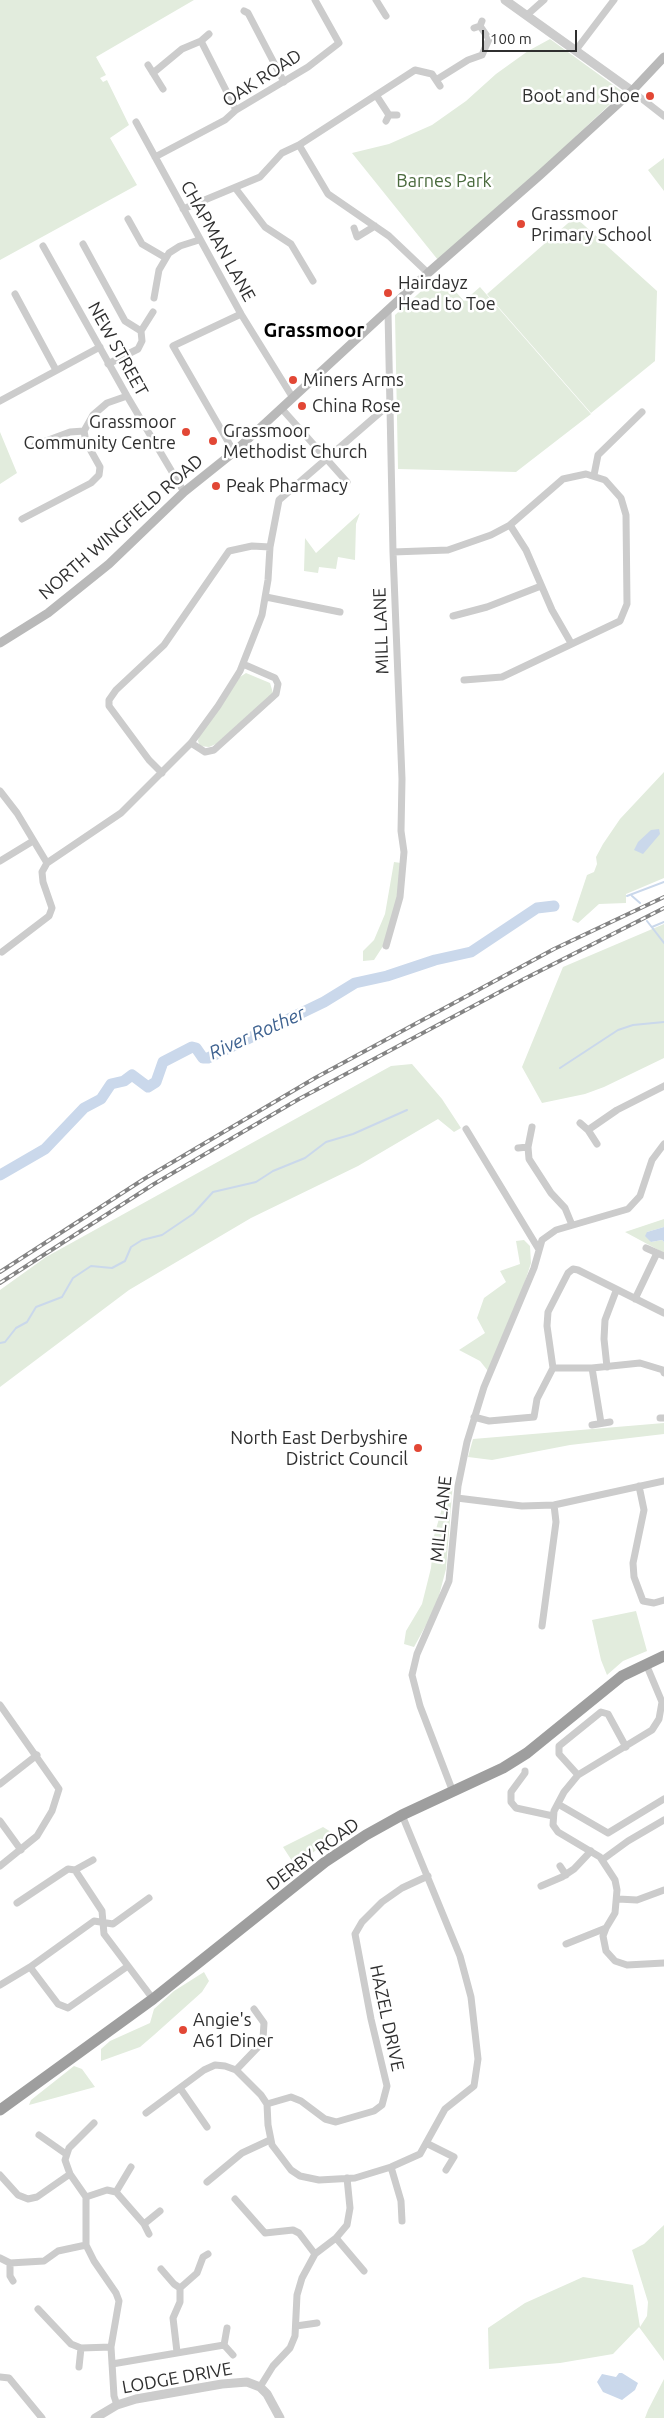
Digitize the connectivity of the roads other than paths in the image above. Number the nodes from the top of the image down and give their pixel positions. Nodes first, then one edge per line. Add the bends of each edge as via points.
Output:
1 (315, 0) edge
2 (376, 0) edge
3 (505, 0) edge
4 (544, 0) edge
5 (614, 0) edge
6 (244, 11) dead end
7 (528, 15) junction
8 (386, 16) dead end
9 (479, 25) dead end
10 (209, 34) dead end
11 (201, 41) junction
12 (576, 50) junction
13 (664, 57) edge
14 (148, 65) dead end
15 (153, 73) junction
16 (284, 82) junction
17 (163, 89) dead end
18 (632, 91) junction
19 (376, 95) junction
20 (236, 110) junction
21 (664, 116) edge
22 (391, 117) dead end
23 (136, 122) dead end
24 (299, 145) junction
25 (155, 157) junction
26 (236, 189) junction
27 (183, 209) junction
28 (128, 219) dead end
29 (375, 226) junction
30 (354, 228) dead end
31 (199, 240) junction
32 (83, 244) dead end
33 (43, 246) dead end
34 (166, 258) junction
35 (428, 273) junction
36 (313, 281) dead end
37 (15, 294) dead end
38 (154, 298) dead end
39 (153, 312) dead end
40 (388, 312) junction
41 (241, 314) junction
42 (141, 331) junction
43 (100, 347) junction
44 (108, 364) junction
45 (56, 370) junction
46 (127, 396) junction
47 (293, 398) junction
48 (0, 401) edge
49 (391, 403) junction
50 (282, 409) junction
51 (642, 412) dead end
52 (84, 431) junction
53 (35, 445) dead end
54 (234, 452) junction
55 (326, 458) junction
56 (594, 475) junction
57 (347, 482) dead end
58 (184, 492) junction
59 (22, 519) dead end
60 (510, 525) junction
61 (270, 547) junction
62 (393, 552) junction
63 (541, 586) junction
64 (266, 597) junction
65 (340, 612) dead end
66 (453, 616) dead end
67 (0, 643) edge
68 (571, 643) junction
69 (243, 664) junction
70 (464, 680) dead end
71 (191, 743) junction
72 (162, 773) junction
73 (0, 791) edge
74 (33, 840) junction
75 (0, 861) edge
76 (46, 863) junction
77 (386, 946) dead end
78 (2, 952) dead end
79 (664, 1086) edge
80 (580, 1123) dead end
81 (532, 1127) dead end
82 (466, 1129) dead end
83 (588, 1130) junction
84 (597, 1144) dead end
85 (664, 1144) edge
86 (528, 1147) junction
87 (518, 1148) dead end
88 (572, 1225) junction
89 (538, 1248) junction
90 (646, 1248) dead end
91 (660, 1255) edge
92 (616, 1291) junction
93 (635, 1299) junction
94 (664, 1313) edge
95 (607, 1367) junction
96 (553, 1368) junction
97 (592, 1368) junction
98 (664, 1370) edge
99 (474, 1417) junction
100 (610, 1422) dead end
101 (602, 1423) junction
102 (592, 1425) dead end
103 (664, 1481) edge
104 (639, 1486) junction
105 (457, 1498) junction
106 (554, 1505) junction
107 (664, 1600) edge
108 (542, 1626) dead end
109 (664, 1656) edge
110 (646, 1664) junction
111 (0, 1705) edge
112 (662, 1720) edge
113 (626, 1747) junction
114 (37, 1756) junction
115 (525, 1770) dead end
116 (578, 1775) junction
117 (0, 1784) edge
118 (453, 1792) junction
119 (664, 1799) edge
120 (558, 1804) junction
121 (402, 1815) junction
122 (553, 1816) junction
123 (664, 1820) edge
124 (0, 1821) edge
125 (21, 1850) junction
126 (591, 1851) junction
127 (93, 1860) dead end
128 (602, 1860) junction
129 (0, 1866) edge
130 (560, 1866) dead end
131 (75, 1870) junction
132 (566, 1875) junction
133 (428, 1876) junction
134 (540, 1886) dead end
135 (664, 1890) edge
136 (149, 1898) dead end
137 (618, 1899) junction
138 (17, 1903) dead end
139 (104, 1921) junction
140 (606, 1928) junction
141 (566, 1944) dead end
142 (664, 1963) edge
143 (128, 1966) junction
144 (30, 1967) junction
145 (0, 1985) edge
146 (153, 1999) junction
147 (254, 2008) dead end
148 (236, 2070) junction
149 (180, 2088) junction
150 (267, 2104) junction
151 (0, 2110) edge
152 (146, 2113) dead end
153 (94, 2123) dead end
154 (206, 2127) dead end
155 (39, 2135) dead end
156 (270, 2140) junction
157 (428, 2144) junction
158 (66, 2154) junction
159 (130, 2167) dead end
160 (391, 2167) junction
161 (446, 2170) dead end
162 (70, 2174) junction
163 (0, 2175) edge
164 (347, 2178) junction
165 (206, 2182) dead end
166 (116, 2192) junction
167 (86, 2197) junction
168 (236, 2198) dead end
169 (160, 2211) dead end
170 (402, 2221) dead end
171 (144, 2224) junction
172 (149, 2234) dead end
173 (336, 2238) junction
174 (86, 2245) junction
175 (208, 2254) dead end
176 (315, 2254) junction
177 (0, 2258) edge
178 (10, 2263) junction
179 (162, 2269) dead end
180 (364, 2271) dead end
181 (13, 2281) dead end
182 (180, 2288) junction
183 (38, 2309) dead end
184 (317, 2323) dead end
185 (296, 2326) junction
186 (227, 2328) dead end
187 (224, 2345) junction
188 (111, 2347) junction
189 (81, 2348) junction
190 (177, 2352) junction
191 (233, 2355) dead end
192 (112, 2364) junction
193 (79, 2367) dead end
194 (0, 2377) edge
195 (260, 2387) junction
196 (116, 2405) junction
197 (42, 2418) edge
198 (95, 2418) edge
199 (280, 2418) edge

1 - 16 street, OAK ROAD via 339,43
2 - 8 street
3 - 7 street
4 - 7 street
5 - 12 street
6 - 16 street via 248,13
7 - 12 street
9 - 19 street via 489,39 482,55 468,60 438,82 432,74 414,70
10 - 11 street
11 - 15 street via 182,49
11 - 20 street
12 - 18 street
13 - 18 main road, NORTH WINGFIELD ROAD
14 - 15 street
15 - 17 street
16 - 20 street, OAK ROAD
18 - 21 street
18 - 35 main road, NORTH WINGFIELD ROAD
19 - 22 street
19 - 24 street
20 - 25 street, OAK ROAD via 225,120
23 - 25 street, CHAPMAN LANE
24 - 26 street via 282,153 260,178
24 - 29 street via 328,194
25 - 27 street, CHAPMAN LANE
26 - 27 street
26 - 36 street via 265,227 291,244
27 - 31 street, CHAPMAN LANE
28 - 34 street via 142,244
29 - 30 street via 357,237
29 - 35 street via 404,248
31 - 34 street via 180,246
31 - 41 street, CHAPMAN LANE
32 - 42 street via 125,320
33 - 43 street, NEW STREET
34 - 38 street via 159,270
35 - 40 main road, NORTH WINGFIELD ROAD
37 - 45 street
39 - 42 street
40 - 47 main road, NORTH WINGFIELD ROAD
40 - 49 street, MILL LANE
41 - 47 street, CHAPMAN LANE
41 - 54 street via 173,346
42 - 44 street via 142,341 138,349
43 - 44 street, NEW STREET
43 - 45 street
44 - 46 street, NEW STREET
45 - 48 street
46 - 52 street via 107,403 93,415
46 - 58 street, NEW STREET
47 - 50 main road, NORTH WINGFIELD ROAD
49 - 55 street
49 - 62 street, MILL LANE
50 - 54 main road, NORTH WINGFIELD ROAD
50 - 55 street
51 - 56 street via 636,422 598,455
52 - 53 street via 70,432
52 - 59 street via 86,442 100,467 99,475 91,483
54 - 58 main road, NORTH WINGFIELD ROAD
55 - 57 street
55 - 61 street via 279,500
56 - 60 street via 579,474 563,479
56 - 68 street via 610,484 624,506 627,604 620,621
58 - 67 main road, NORTH WINGFIELD ROAD via 109,564 48,613
60 - 62 street via 491,536 448,550
60 - 63 street via 526,550
61 - 64 street
61 - 72 street via 229,550 164,645 116,690 110,700 109,706
62 - 77 street, MILL LANE via 404,852 400,897
63 - 66 street via 488,607
63 - 68 street
64 - 65 street
64 - 69 street
68 - 70 street via 502,677
69 - 71 street
69 - 71 street via 276,678 276,694 214,750 205,752
71 - 72 street
72 - 76 street via 121,813
73 - 74 street
74 - 75 street
74 - 76 street
76 - 78 street via 42,872 52,908 49,916
79 - 83 street via 617,1110
80 - 83 street
81 - 86 street
82 - 89 street
83 - 84 street
85 - 88 street via 652,1160 640,1196 632,1206 619,1214
86 - 87 street
86 - 88 street via 529,1159 564,1208
88 - 89 street via 547,1235
89 - 99 street, MILL LANE via 534,1268
90 - 91 street
91 - 93 street
92 - 93 street
92 - 95 street via 605,1320
92 - 96 street via 578,1270 568,1273 548,1312
93 - 94 street
95 - 97 street
95 - 98 street via 640,1363
96 - 97 street
96 - 99 street via 536,1398 534,1417 489,1421
97 - 101 street
99 - 105 street, MILL LANE
100 - 101 street
101 - 102 street
103 - 104 street
104 - 106 street
104 - 107 street via 644,1510 634,1577 643,1601 654,1603
105 - 106 street via 522,1506
105 - 118 street, MILL LANE via 449,1582 412,1675 420,1706
106 - 108 street via 556,1522
109 - 110 highway, DERBY ROAD
110 - 112 street via 662,1702
110 - 118 highway, DERBY ROAD via 622,1676 527,1753
111 - 114 street
112 - 113 street
113 - 116 street
113 - 116 street via 608,1714 601,1712 559,1746 559,1754
114 - 117 street
114 - 125 street via 59,1789 52,1811 37,1836
115 - 122 street via 511,1792 511,1802 516,1808
116 - 120 street
118 - 121 highway, DERBY ROAD
119 - 120 street via 608,1833
120 - 122 street
121 - 133 street
121 - 146 highway, DERBY ROAD via 325,1862
122 - 126 street via 553,1825 558,1832
123 - 128 street
124 - 125 street
125 - 129 street
126 - 128 street
126 - 132 street
127 - 131 street
128 - 137 street via 615,1880
130 - 132 street
131 - 138 street via 68,1869
131 - 139 street via 102,1911
132 - 134 street
133 - 150 street, HAZEL DRIVE via 382,1902 355,1934 387,2086 382,2105 374,2111 336,2122 325,2119 291,2097
133 - 157 street via 460,1956 471,1997 478,2059 474,2086 445,2109
135 - 137 street via 637,1900
136 - 139 street via 113,1924
137 - 140 street via 615,1914
139 - 143 street via 104,1934
139 - 144 street via 94,1921
140 - 141 street
140 - 142 street via 603,1936 606,1951 614,1961 627,1965
143 - 144 street via 68,2008 58,2004
143 - 146 street
144 - 145 street
146 - 151 highway, DERBY ROAD
147 - 148 street via 264,2023 263,2039
148 - 149 street via 215,2065
148 - 150 street
149 - 152 street
149 - 154 street
150 - 156 street
153 - 158 street
155 - 158 street
156 - 164 street via 300,2176 319,2180
156 - 165 street via 242,2153
157 - 160 street via 420,2154
157 - 161 street via 454,2157
158 - 162 street via 66,2167
159 - 166 street
160 - 164 street
160 - 170 street via 401,2201
162 - 163 street via 37,2197 28,2199 18,2195
162 - 167 street
164 - 173 street via 350,2208 347,2225
166 - 167 street via 107,2190
166 - 171 street
167 - 174 street
168 - 176 street via 264,2233 293,2230
169 - 171 street
171 - 172 street
173 - 176 street
173 - 180 street
174 - 178 street via 58,2251 44,2261
174 - 188 street via 119,2301
175 - 182 street via 202,2257 197,2273
176 - 185 street via 297,2296
177 - 178 street
178 - 181 street
179 - 182 street
182 - 190 street via 180,2302 173,2318
183 - 189 street via 64,2338
184 - 185 street
185 - 195 street via 290,2348
186 - 187 street
187 - 190 street
187 - 191 street
188 - 189 street
188 - 192 street
189 - 193 street
190 - 192 street
192 - 196 street
194 - 197 street via 9,2378
195 - 196 street, LODGE DRIVE via 246,2382 222,2384
195 - 199 street
196 - 198 street, LODGE DRIVE

